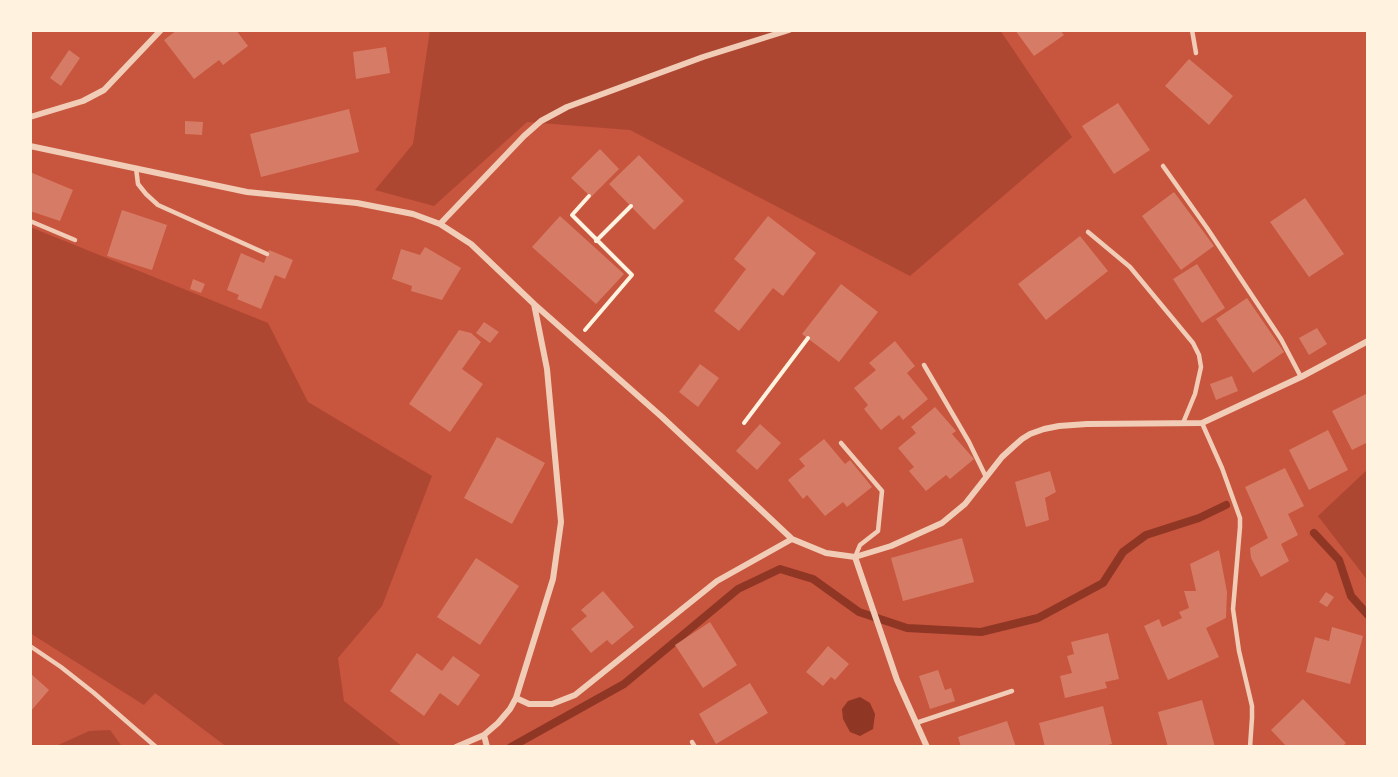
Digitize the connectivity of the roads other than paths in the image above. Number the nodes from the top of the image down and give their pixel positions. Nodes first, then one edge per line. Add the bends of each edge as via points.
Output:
1 (161, 30) edge
2 (789, 30) edge
3 (1192, 30) edge
4 (1196, 53) dead end
5 (30, 117) edge
6 (30, 146) edge
7 (1162, 166) dead end
8 (136, 168) junction
9 (30, 221) edge
10 (440, 224) junction
11 (1088, 232) dead end
12 (75, 240) dead end
13 (267, 254) dead end
14 (534, 304) junction
15 (1368, 341) edge
16 (924, 365) dead end
17 (1300, 377) junction
18 (1183, 423) junction
19 (1202, 423) junction
20 (841, 442) dead end
21 (986, 477) junction
22 (792, 539) junction
23 (855, 557) junction
24 (30, 646) edge
25 (1012, 692) dead end
26 (516, 698) junction
27 (916, 723) junction
28 (484, 735) junction
29 (156, 747) edge
30 (456, 747) edge
31 (487, 747) edge
32 (927, 747) edge
33 (1250, 747) edge

1 - 5 street via 104,90 83,101
2 - 10 street via 567,107 524,136
3 - 4 lane
6 - 8 street
7 - 17 lane via 1281,339
8 - 10 street via 248,192 357,203 413,214
8 - 13 lane via 138,184 158,205
9 - 12 lane
10 - 14 street via 471,244
11 - 18 lane via 1130,267 1186,333 1199,355 1201,367 1195,394
14 - 22 street
14 - 26 street via 547,369 561,522 553,579
15 - 17 street
16 - 21 lane
17 - 19 street
18 - 19 street
18 - 21 street via 1087,424 1044,429 1022,439
19 - 33 lane via 1240,518 1233,609 1252,706
20 - 23 lane via 882,491 878,531 860,546
21 - 23 street via 942,523
22 - 23 street via 826,553
22 - 26 street via 717,581 575,695 541,705
23 - 27 street via 897,680
24 - 29 lane via 94,693
25 - 27 lane
26 - 28 street
27 - 32 street
28 - 30 street
28 - 31 street

